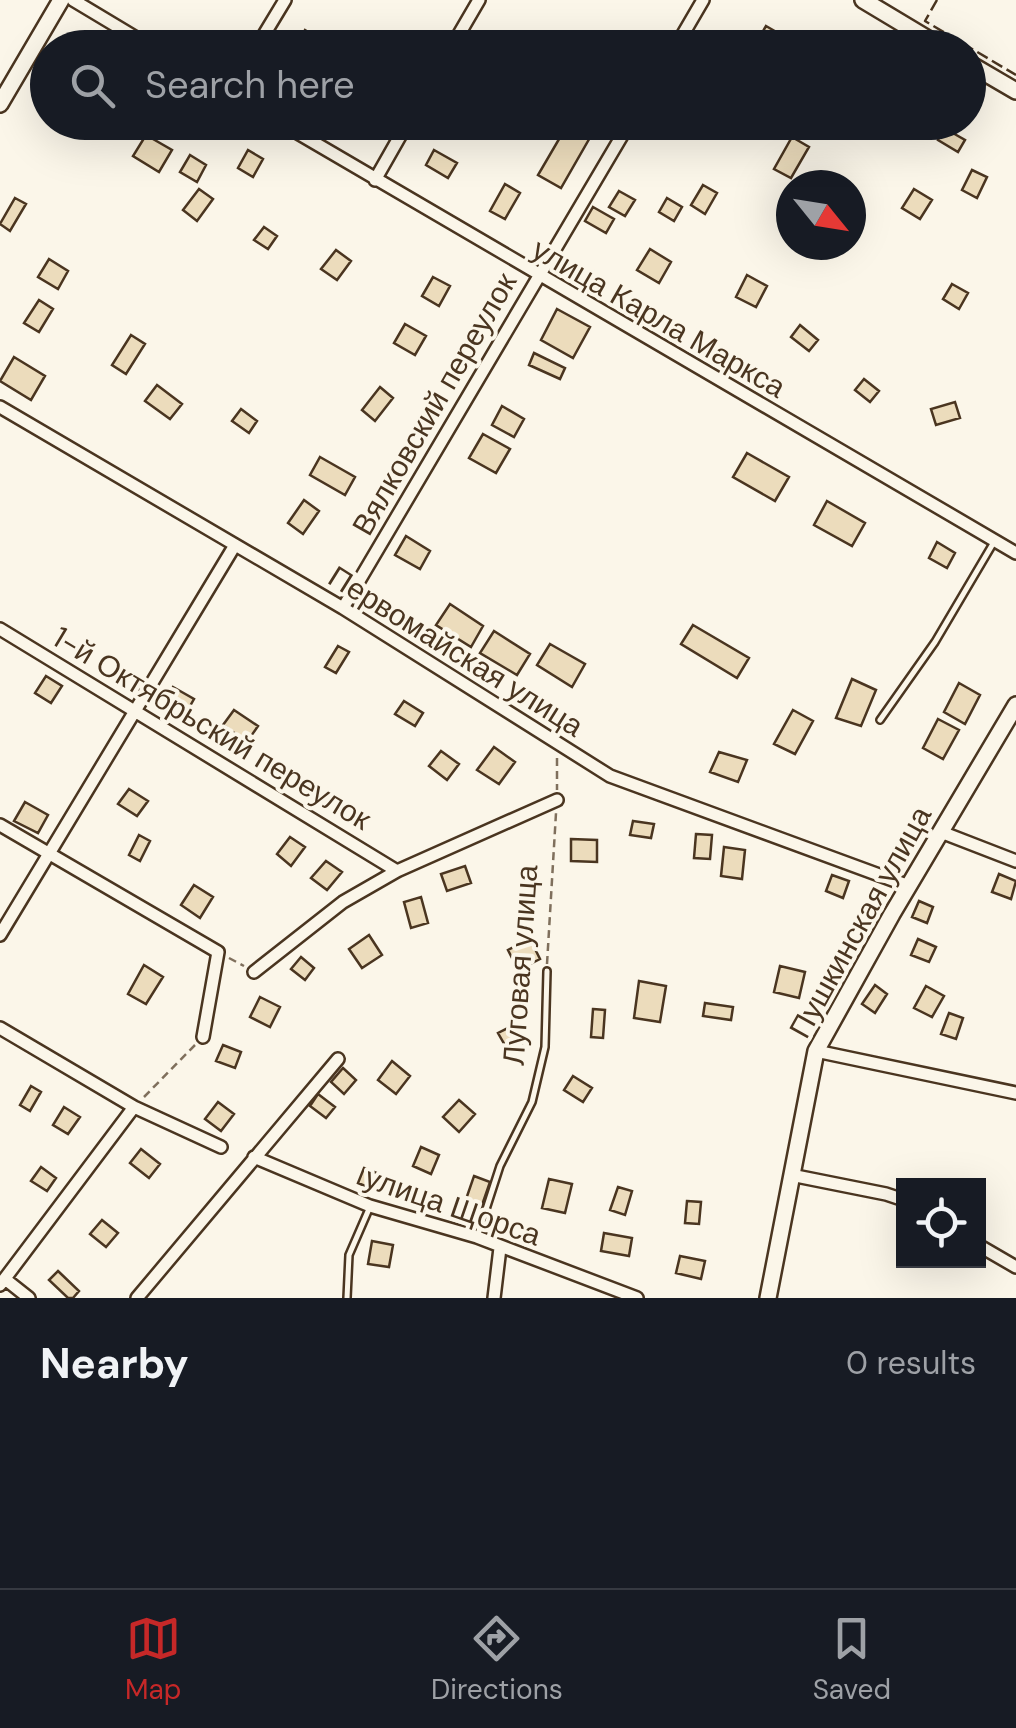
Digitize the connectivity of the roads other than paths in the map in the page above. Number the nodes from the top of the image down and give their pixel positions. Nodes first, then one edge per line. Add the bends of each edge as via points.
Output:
1 (60, 0) edge
2 (73, 0) edge
3 (285, 0) edge
4 (478, 0) edge
5 (703, 0) edge
6 (863, 0) edge
7 (43, 30) edge
8 (123, 30) edge
9 (267, 30) edge
10 (461, 30) edge
11 (686, 30) edge
12 (912, 30) edge
13 (30, 52) edge
14 (986, 74) edge
15 (1016, 91) edge
16 (0, 104) edge
17 (309, 140) edge
18 (398, 140) edge
19 (619, 140) edge
20 (375, 180) junction
21 (538, 276) junction
22 (0, 407) edge
23 (995, 541) junction
24 (236, 545) junction
25 (1016, 553) edge
26 (343, 608) junction
27 (0, 630) edge
28 (1016, 705) edge
29 (136, 710) junction
30 (880, 720) dead end
31 (557, 800) road end
32 (0, 824) edge
33 (941, 832) junction
34 (50, 853) junction
35 (1016, 861) edge
36 (397, 870) junction
37 (909, 886) junction
38 (0, 935) edge
39 (546, 971) road end
40 (254, 972) road end
41 (0, 1028) edge
42 (202, 1037) road end
43 (816, 1051) junction
44 (338, 1059) dead end
45 (1016, 1093) edge
46 (134, 1108) junction
47 (221, 1148) dead end
48 (254, 1157) junction
49 (791, 1176) junction
50 (896, 1198) edge
51 (370, 1206) junction
52 (477, 1237) junction
53 (500, 1248) junction
54 (986, 1249) edge
55 (0, 1258) edge
56 (1016, 1267) edge
57 (6, 1278) edge
58 (28, 1298) edge
59 (137, 1298) edge
60 (347, 1298) edge
61 (494, 1298) edge
62 (635, 1298) edge
63 (768, 1298) edge

1 - 7 street
2 - 8 street
3 - 9 street
4 - 10 street
5 - 11 street
6 - 12 street
13 - 16 street
14 - 15 street
17 - 20 street, улица Карла Маркса
18 - 20 street
19 - 21 street, Вялковский переулок
20 - 21 street, улица Карла Маркса
21 - 23 street, улица Карла Маркса
21 - 26 street, Вялковский переулок
22 - 24 street, Первомайская улица
23 - 25 street, улица Карла Маркса
23 - 30 lane
24 - 26 street, Первомайская улица
24 - 29 street
26 - 37 street, Первомайская улица via 610,776
27 - 29 street, 1-й Октябрьский переулок
28 - 33 street, Пушкинская улица
29 - 34 street
29 - 36 street, 1-й Октябрьский переулок
31 - 36 street
32 - 34 street
33 - 35 street
33 - 37 street, Пушкинская улица
34 - 38 street
34 - 42 street via 218,952
36 - 40 street via 343,902
37 - 43 street, Пушкинская улица
39 - 52 lane, Луговая улица via 544,1047 532,1102 500,1166
41 - 46 street
43 - 45 street
43 - 49 street, Пушкинская улица
44 - 48 street
46 - 47 street
46 - 57 street
48 - 51 street, улица Щорса
48 - 59 street
49 - 50 street
49 - 63 street, Пушкинская улица
51 - 52 street, улица Щорса
51 - 60 lane via 349,1255
52 - 53 street, улица Щорса
53 - 61 street
53 - 62 street, улица Щорса
54 - 56 street
55 - 57 street
57 - 58 street

